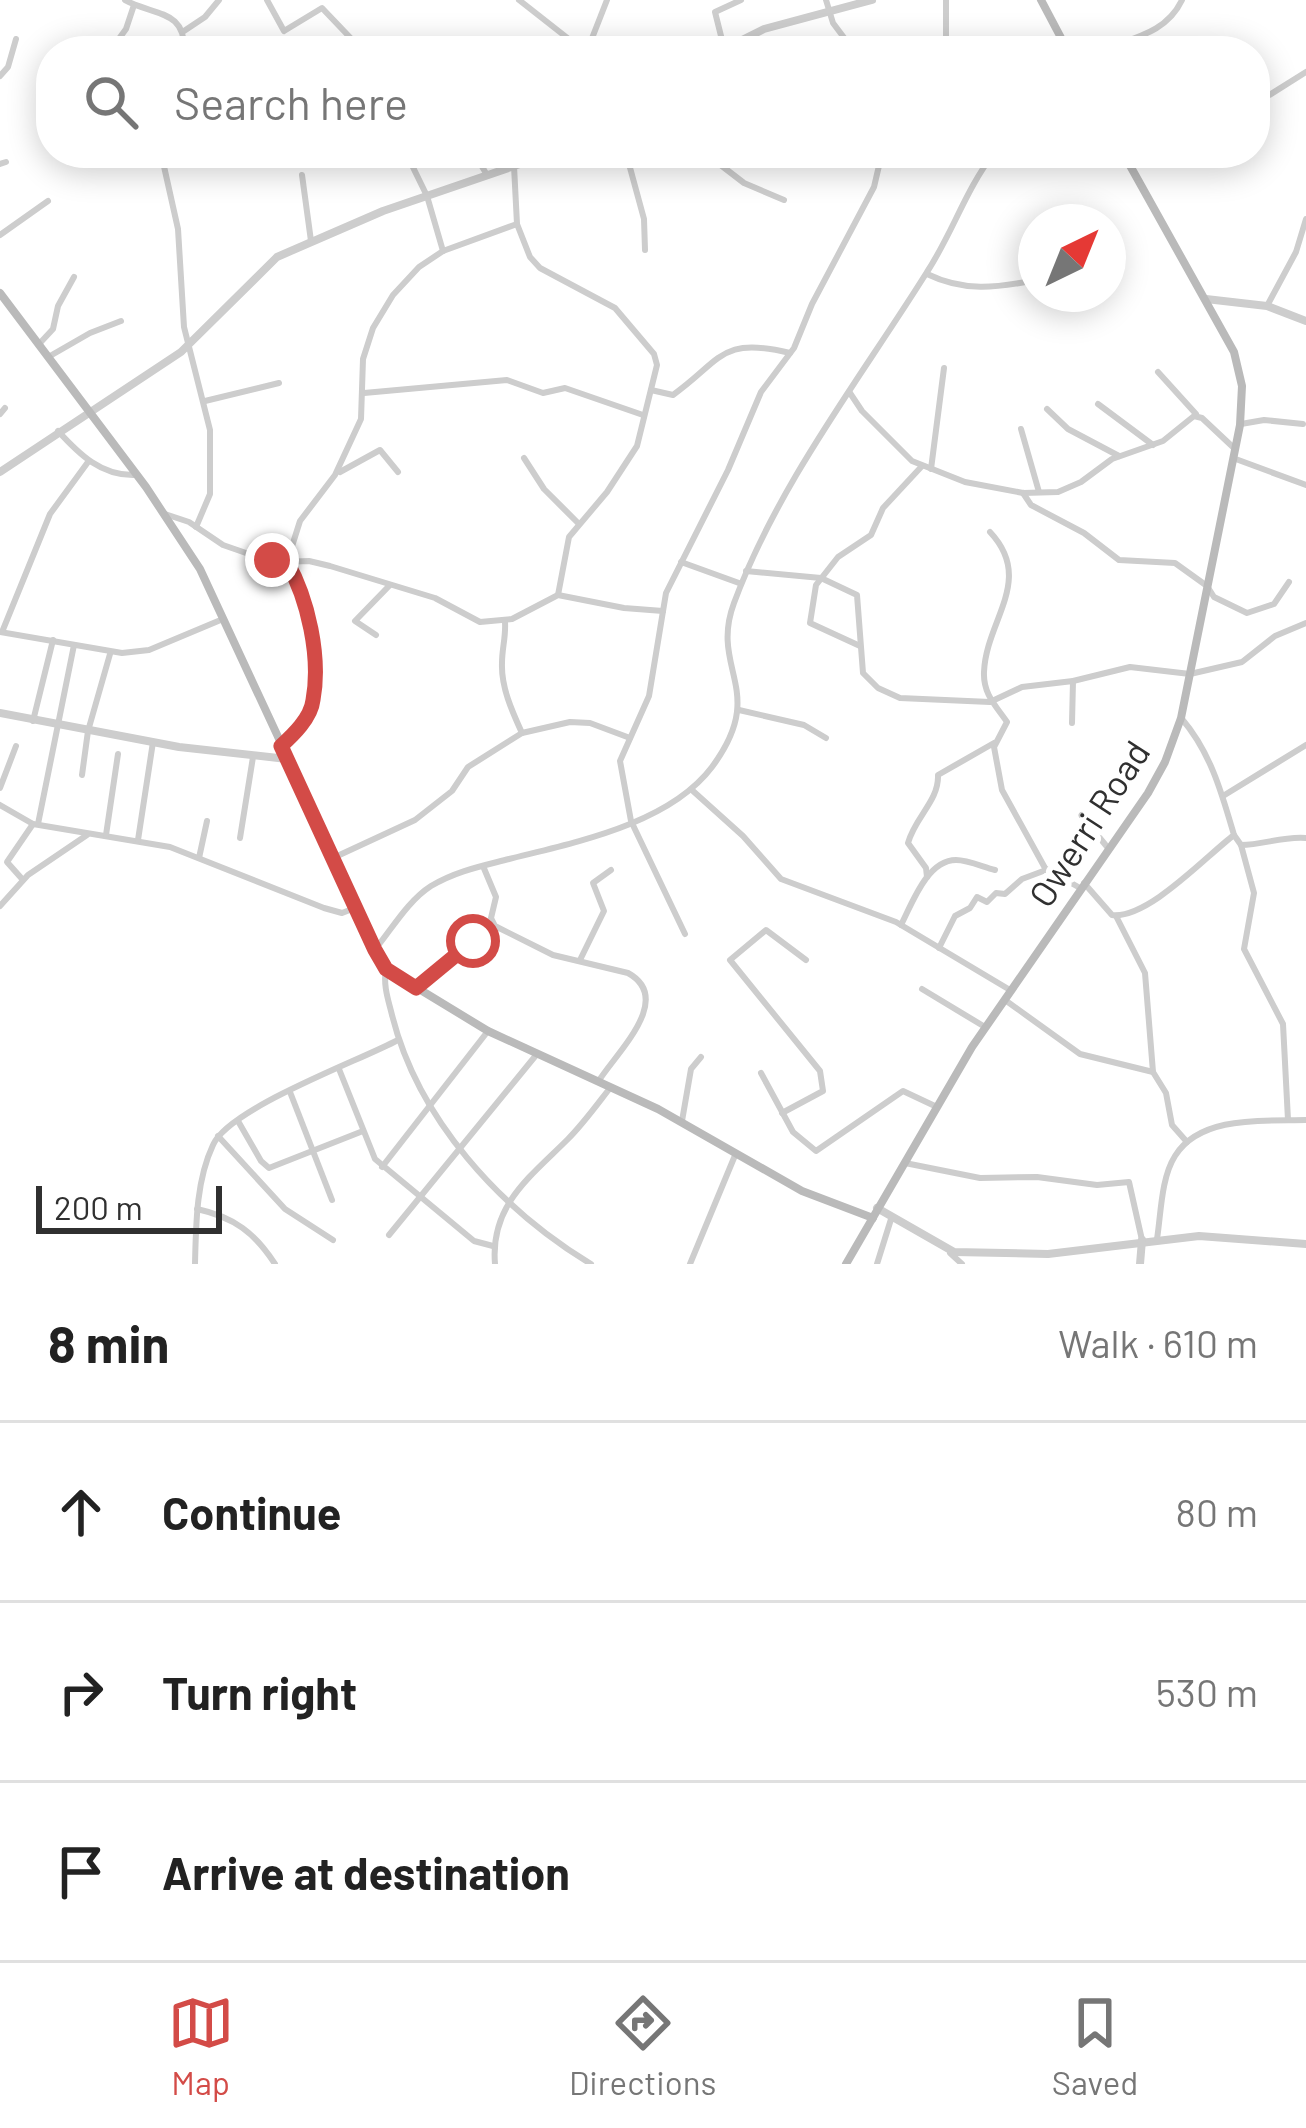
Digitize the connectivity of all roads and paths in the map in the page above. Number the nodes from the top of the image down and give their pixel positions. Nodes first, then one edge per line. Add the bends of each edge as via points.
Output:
1 (125, 0) edge
2 (219, 0) edge
3 (267, 0) edge
4 (519, 0) edge
5 (607, 0) edge
6 (741, 0) edge
7 (872, 0) edge
8 (946, 0) edge
9 (1041, 0) edge
10 (1182, 0) edge
11 (134, 5) junction
12 (827, 5) edge
13 (184, 32) junction
14 (120, 36) edge
15 (184, 36) edge
16 (349, 36) edge
17 (566, 36) edge
18 (591, 36) edge
19 (718, 36) edge
20 (749, 36) edge
21 (845, 36) edge
22 (946, 36) edge
23 (1060, 36) edge
24 (1144, 36) edge
25 (16, 39) dead end
26 (1306, 72) edge
27 (0, 76) edge
28 (1270, 95) edge
29 (164, 168) edge
30 (413, 168) edge
31 (483, 168) edge
32 (508, 168) edge
33 (514, 168) edge
34 (630, 168) edge
35 (724, 168) edge
36 (879, 168) edge
37 (986, 168) edge
38 (1132, 168) edge
39 (487, 175) junction
40 (302, 176) dead end
41 (427, 196) junction
42 (784, 200) dead end
43 (48, 201) dead end
44 (1306, 219) edge
45 (517, 224) junction
46 (0, 235) edge
47 (311, 241) junction
48 (645, 250) dead end
49 (442, 251) junction
50 (927, 274) junction
51 (74, 277) dead end
52 (1018, 284) edge
53 (1, 296) edge
54 (1206, 298) junction
55 (1267, 306) junction
56 (121, 321) dead end
57 (1306, 321) edge
58 (40, 344) junction
59 (188, 346) junction
60 (790, 353) junction
61 (50, 356) junction
62 (944, 368) dead end
63 (1157, 372) dead end
64 (279, 382) dead end
65 (651, 390) junction
66 (364, 393) junction
67 (850, 393) junction
68 (205, 401) junction
69 (1098, 404) dead end
70 (89, 410) junction
71 (1047, 410) dead end
72 (644, 416) junction
73 (1198, 416) junction
74 (1303, 424) dead end
75 (1240, 425) junction
76 (1021, 429) dead end
77 (58, 431) junction
78 (1154, 446) junction
79 (1234, 454) junction
80 (1119, 456) junction
81 (524, 458) dead end
82 (88, 462) junction
83 (926, 467) junction
84 (0, 472) edge
85 (398, 472) dead end
86 (137, 475) junction
87 (335, 475) junction
88 (1306, 485) edge
89 (1039, 492) junction
90 (1023, 493) junction
91 (165, 514) junction
92 (578, 523) junction
93 (196, 527) junction
94 (990, 532) dead end
95 (287, 562) junction
96 (681, 562) junction
97 (746, 571) junction
98 (820, 578) junction
99 (1289, 582) dead end
100 (741, 584) junction
101 (391, 585) junction
102 (1207, 586) junction
103 (558, 595) junction
104 (663, 611) junction
105 (223, 620) junction
106 (505, 621) junction
107 (1306, 623) edge
108 (1, 632) edge
109 (376, 635) dead end
110 (53, 640) junction
111 (74, 645) junction
112 (860, 646) junction
113 (110, 654) junction
114 (1190, 674) junction
115 (1073, 681) junction
116 (990, 702) junction
117 (740, 710) junction
118 (0, 713) edge
119 (1181, 718) junction
120 (33, 721) junction
121 (1072, 723) dead end
122 (56, 725) junction
123 (88, 731) junction
124 (522, 733) junction
125 (630, 738) junction
126 (826, 738) dead end
127 (996, 741) junction
128 (153, 742) junction
129 (1306, 745) edge
130 (16, 746) dead end
131 (281, 746) junction
132 (118, 754) dead end
133 (253, 757) junction
134 (287, 759) junction
135 (82, 775) dead end
136 (0, 788) edge
137 (693, 790) junction
138 (1223, 796) junction
139 (0, 805) edge
140 (1081, 814) dead end
141 (631, 820) junction
142 (207, 821) dead end
143 (36, 825) junction
144 (90, 832) junction
145 (106, 835) junction
146 (1234, 836) junction
147 (240, 838) dead end
148 (1306, 838) edge
149 (138, 840) junction
150 (1241, 845) junction
151 (1108, 848) junction
152 (199, 858) junction
153 (333, 858) junction
154 (483, 865) junction
155 (611, 870) dead end
156 (995, 870) dead end
157 (1046, 870) junction
158 (927, 877) junction
159 (23, 880) junction
160 (1082, 886) junction
161 (3, 895) edge
162 (0, 906) edge
163 (355, 908) junction
164 (1116, 916) junction
165 (492, 922) junction
166 (901, 925) junction
167 (685, 934) dead end
168 (938, 949) junction
169 (375, 950) junction
170 (580, 960) junction
171 (806, 960) dead end
172 (386, 969) junction
173 (416, 988) junction
174 (922, 989) dead end
175 (1007, 994) junction
176 (985, 1027) junction
177 (488, 1031) junction
178 (398, 1040) junction
179 (537, 1054) junction
180 (701, 1057) dead end
181 (338, 1070) junction
182 (760, 1072) dead end
183 (1153, 1072) junction
184 (598, 1082) junction
185 (610, 1087) junction
186 (290, 1091) junction
187 (430, 1103) junction
188 (937, 1107) junction
189 (782, 1113) junction
190 (1288, 1120) junction
191 (1306, 1120) edge
192 (238, 1121) junction
193 (682, 1121) junction
194 (363, 1132) junction
195 (218, 1136) junction
196 (1187, 1142) junction
197 (459, 1150) junction
198 (311, 1152) junction
199 (736, 1154) junction
200 (905, 1163) junction
201 (382, 1167) junction
202 (419, 1198) junction
203 (509, 1199) junction
204 (332, 1200) dead end
205 (197, 1209) junction
206 (875, 1213) junction
207 (892, 1216) junction
208 (389, 1235) dead end
209 (1157, 1239) junction
210 (333, 1240) dead end
211 (1142, 1240) junction
212 (1306, 1244) edge
213 (494, 1246) junction
214 (948, 1250) junction
215 (195, 1264) edge
216 (275, 1264) edge
217 (495, 1264) edge
218 (591, 1264) edge
219 (690, 1264) edge
220 (846, 1264) edge
221 (877, 1264) edge
222 (962, 1264) edge
223 (1140, 1264) edge

1 - 11 street
2 - 13 street
3 - 16 street via 284,31 322,8
4 - 17 street
5 - 18 street
6 - 19 street via 713,15
7 - 12 street
8 - 22 street
9 - 23 main road
10 - 24 street
11 - 13 street via 171,18
11 - 14 street
12 - 20 street
12 - 21 street
13 - 15 street
25 - 27 street
26 - 28 street
29 - 59 street
30 - 41 street
31 - 39 street
32 - 39 street
33 - 45 street
34 - 48 street
35 - 42 street
36 - 60 street
37 - 50 street
38 - 54 main road, Owerri Road
39 - 41 street
40 - 47 street
41 - 47 street
41 - 49 street
43 - 46 street
44 - 55 street
45 - 49 street
45 - 65 street via 540,268 622,315 656,360
47 - 59 street via 267,264
49 - 66 street via 393,295 373,328
50 - 52 street via 962,287
50 - 67 street
51 - 58 street
53 - 58 main road
54 - 55 street
54 - 75 main road, Owerri Road via 1239,368
55 - 57 street
56 - 61 street
58 - 61 main road
59 - 68 street
59 - 70 street
60 - 65 street via 741,347 706,364 673,395
60 - 96 street via 760,392
61 - 70 main road
62 - 83 street
63 - 73 street
64 - 68 street
65 - 72 street
66 - 72 street via 508,380 543,393 565,388
66 - 87 street via 362,419
67 - 83 street via 894,445
67 - 97 street
68 - 93 street via 211,484
69 - 78 street
70 - 77 street
70 - 86 main road
71 - 80 street
72 - 92 street via 629,460
73 - 78 street
73 - 79 street
74 - 75 street
75 - 79 main road, Owerri Road
76 - 89 street
77 - 82 street
77 - 84 street
78 - 80 street
79 - 88 street
79 - 102 main road, Owerri Road
80 - 89 street via 1081,482
81 - 92 street
82 - 86 street
82 - 108 street via 50,514
83 - 90 street
83 - 98 street via 884,508 868,539
85 - 87 street via 380,450
86 - 91 main road
87 - 95 street via 300,521
89 - 90 street
90 - 102 street via 1119,560 1175,563
91 - 93 street
91 - 105 main road
92 - 103 street
93 - 95 street via 223,544
94 - 116 street via 1010,561 984,670
95 - 101 street via 317,562
95 - 131 street via 306,603 314,699
96 - 100 street
96 - 104 street
97 - 98 street
97 - 100 street
98 - 112 street via 857,595
98 - 112 street via 810,622
99 - 102 street via 1274,604 1247,613
100 - 117 street via 727,641
101 - 106 street via 480,622
101 - 109 street via 355,621
102 - 114 main road, Owerri Road
103 - 104 street
103 - 106 street
104 - 125 street via 649,696
105 - 113 street via 148,650
105 - 131 main road
106 - 124 street via 507,698
107 - 114 street via 1242,662
108 - 110 street
110 - 111 street
110 - 120 street
111 - 113 street
111 - 122 street
112 - 116 street via 863,673 888,694
113 - 123 street
114 - 115 street via 1130,667
114 - 119 main road, Owerri Road
115 - 116 street via 1022,687
115 - 121 street
116 - 127 street via 1006,722
117 - 126 street
117 - 137 street via 730,740
118 - 120 street
119 - 138 street
119 - 151 main road, Owerri Road via 1158,777
120 - 122 street
122 - 123 street
122 - 143 street
123 - 128 street
123 - 135 street
124 - 125 street via 570,722
124 - 153 street via 468,767 415,820
125 - 141 street via 619,770
127 - 157 street via 998,781
127 - 158 street via 938,775 936,795 908,843
128 - 133 street
128 - 149 street
129 - 138 street
130 - 136 street
131 - 134 main road
132 - 145 street
133 - 134 street
133 - 147 street
134 - 153 main road
137 - 141 street
137 - 166 street via 781,879
138 - 146 street
139 - 143 street
140 - 151 street
141 - 154 street
141 - 167 street
142 - 152 street
143 - 144 street
143 - 159 street via 7,862
144 - 145 street
144 - 159 street
145 - 149 street
146 - 150 street
146 - 164 street via 1156,899
148 - 150 street
149 - 152 street
150 - 190 street via 1254,892 1244,949 1283,1024
151 - 160 main road, Owerri Road
152 - 163 street via 324,908
153 - 163 main road
154 - 165 street via 496,897
154 - 169 street via 426,890
155 - 170 street via 593,883 604,911
156 - 158 street via 952,860
157 - 160 street
157 - 168 street via 987,902 977,897 955,916
158 - 166 street
159 - 161 street
160 - 164 street
160 - 175 main road, Owerri Road
161 - 162 street
163 - 169 main road
164 - 183 street via 1144,973
165 - 170 street via 523,943
165 - 173 street
166 - 168 street
168 - 175 street
169 - 172 main road
170 - 184 street via 636,977 648,995 639,1023
171 - 189 street via 768,930 730,960 820,1071 823,1091
172 - 173 main road
172 - 178 street
173 - 177 main road
174 - 176 street
175 - 176 main road, Owerri Road
175 - 183 street via 1079,1054
176 - 188 main road, Owerri Road
177 - 179 main road
177 - 187 street
178 - 181 street
178 - 187 street
179 - 184 main road
179 - 197 street
180 - 193 street
181 - 186 street
181 - 194 street
182 - 189 street
183 - 196 street via 1172,1125
184 - 185 main road
185 - 193 main road
185 - 203 street
186 - 192 street
186 - 198 street
187 - 197 street
187 - 201 street
188 - 189 street via 903,1091 816,1150
188 - 200 main road, Owerri Road
190 - 191 street
190 - 196 street via 1226,1124
192 - 195 street
192 - 198 street via 269,1168
193 - 199 main road
194 - 198 street
194 - 201 street
195 - 205 street
195 - 210 street via 285,1209
196 - 209 street via 1168,1170
197 - 202 street
197 - 203 street
198 - 204 street
199 - 206 main road via 802,1191
199 - 219 street
200 - 206 main road, Owerri Road
200 - 211 street via 980,1178 1129,1182
201 - 202 street
202 - 208 street
202 - 213 street via 474,1241
203 - 213 street
203 - 218 street
205 - 215 street
205 - 216 street via 247,1228
206 - 207 street
206 - 220 main road, Owerri Road
207 - 214 street
207 - 221 street
209 - 211 street
209 - 212 street
211 - 214 street via 1048,1254
211 - 223 street
213 - 217 street
214 - 222 street

